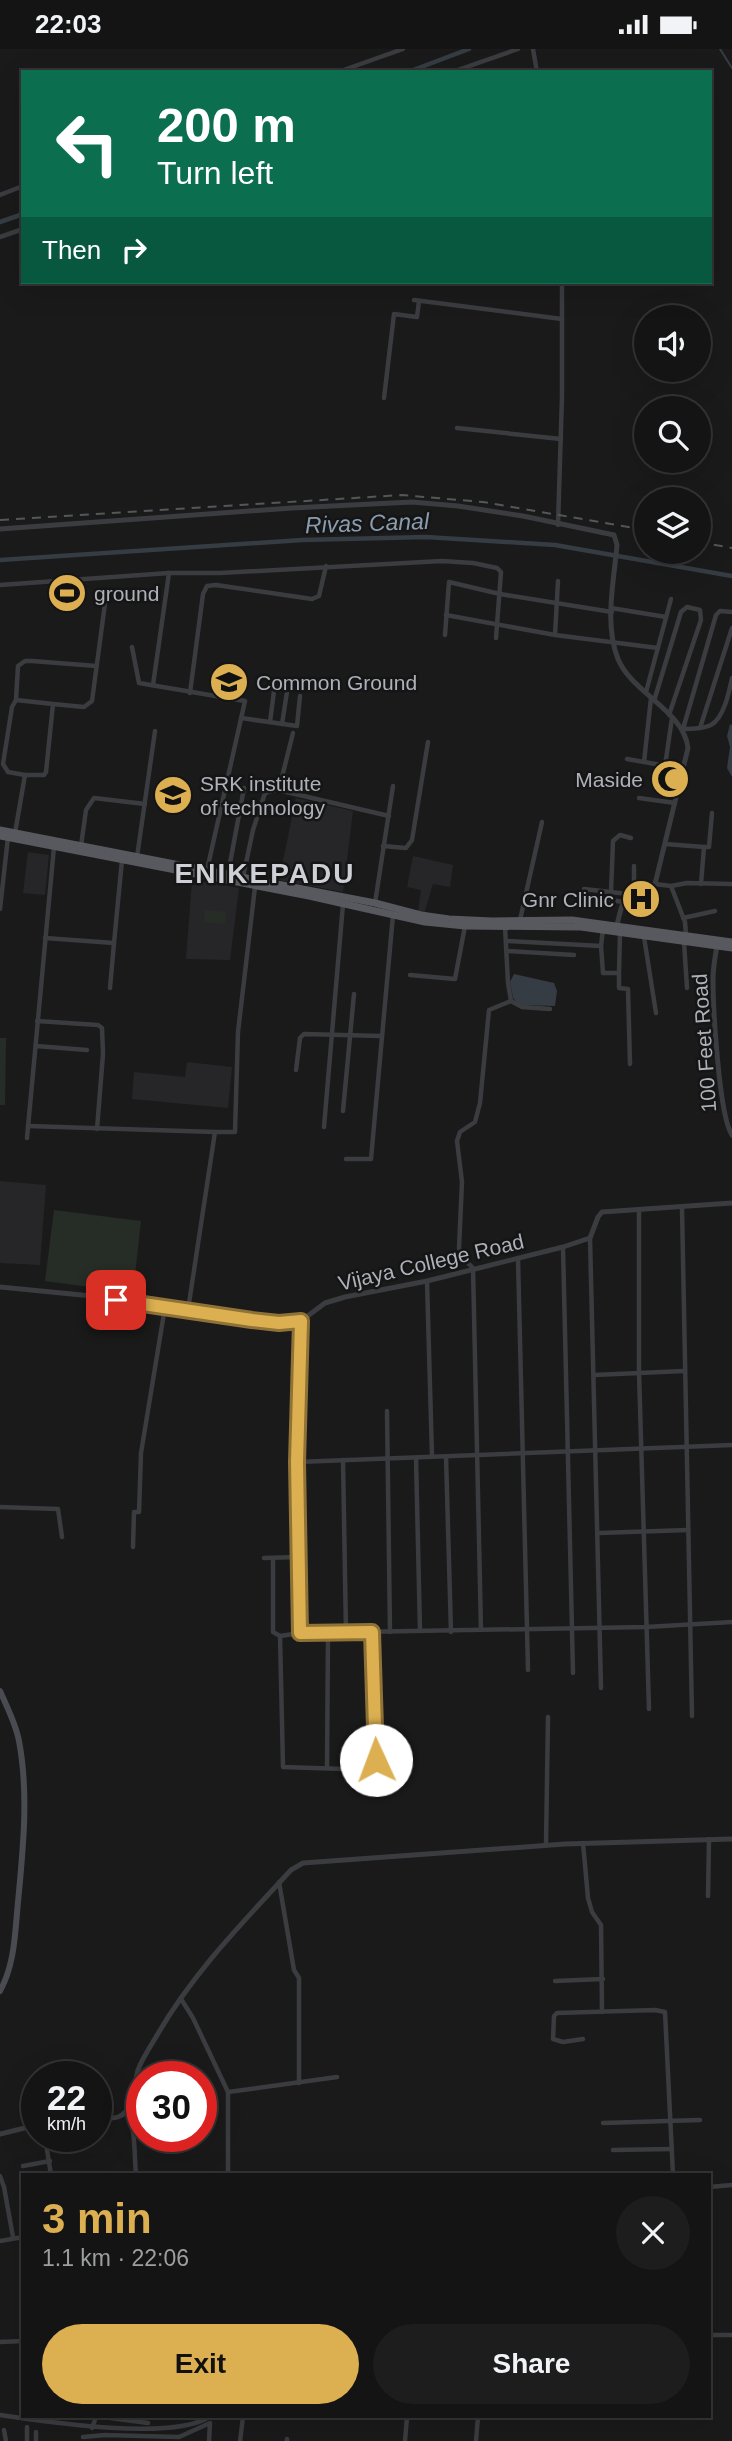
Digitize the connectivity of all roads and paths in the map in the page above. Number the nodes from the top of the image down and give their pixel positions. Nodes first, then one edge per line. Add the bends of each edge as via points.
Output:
1 (403, 49) edge
2 (518, 49) edge
3 (533, 49) edge
4 (344, 70) edge
5 (458, 70) edge
6 (537, 70) edge
7 (21, 186) edge
8 (0, 195) edge
9 (21, 230) edge
10 (0, 237) edge
11 (562, 284) edge
12 (562, 319) junction
13 (384, 398) dead end
14 (457, 428) dead end
15 (561, 439) junction
16 (558, 525) junction
17 (0, 529) edge
18 (326, 566) junction
19 (169, 573) junction
20 (558, 581) dead end
21 (0, 585) edge
22 (500, 594) junction
23 (106, 596) dead end
24 (671, 600) dead end
25 (557, 603) junction
26 (611, 610) junction
27 (732, 613) edge
28 (446, 615) junction
29 (666, 617) junction
30 (498, 625) junction
31 (732, 628) edge
32 (445, 635) dead end
33 (555, 635) junction
34 (496, 638) dead end
35 (614, 642) junction
36 (132, 647) dead end
37 (658, 648) junction
38 (96, 666) junction
39 (732, 678) edge
40 (153, 685) junction
41 (274, 691) dead end
42 (287, 692) dead end
43 (646, 692) junction
44 (190, 693) junction
45 (300, 696) dead end
46 (653, 699) junction
47 (16, 700) junction
48 (53, 704) junction
49 (670, 717) junction
50 (242, 718) junction
51 (270, 722) junction
52 (282, 724) junction
53 (700, 728) junction
54 (683, 729) junction
55 (155, 731) dead end
56 (293, 733) dead end
57 (428, 742) dead end
58 (627, 759) dead end
59 (644, 762) junction
60 (665, 766) junction
61 (685, 770) junction
62 (25, 775) junction
63 (393, 786) dead end
64 (244, 788) dead end
65 (278, 790) junction
66 (639, 798) dead end
67 (675, 803) junction
68 (145, 804) junction
69 (712, 813) dead end
70 (389, 816) junction
71 (542, 822) dead end
72 (0, 829) edge
73 (9, 836) edge
74 (631, 838) dead end
75 (664, 844) junction
76 (81, 846) junction
77 (383, 846) junction
78 (54, 847) junction
79 (704, 847) junction
80 (137, 857) junction
81 (122, 860) junction
82 (634, 866) dead end
83 (206, 870) junction
84 (228, 875) junction
85 (242, 879) junction
86 (656, 884) junction
87 (701, 884) junction
88 (732, 884) edge
89 (671, 886) junction
90 (255, 887) junction
91 (584, 889) dead end
92 (634, 890) junction
93 (611, 892) junction
94 (628, 894) junction
95 (580, 895) dead end
96 (623, 902) junction
97 (376, 903) junction
98 (343, 904) junction
99 (0, 909) edge
100 (715, 911) dead end
101 (393, 915) junction
102 (683, 918) junction
103 (520, 921) junction
104 (465, 926) junction
105 (505, 926) junction
106 (603, 929) junction
107 (619, 929) junction
108 (645, 937) junction
109 (45, 938) junction
110 (685, 938) junction
111 (506, 941) junction
112 (732, 942) edge
113 (114, 943) junction
114 (717, 943) junction
115 (601, 946) junction
116 (732, 949) edge
117 (507, 951) junction
118 (574, 955) dead end
119 (619, 973) junction
120 (410, 975) dead end
121 (110, 988) dead end
122 (687, 988) dead end
123 (354, 994) dead end
124 (511, 1001) junction
125 (550, 1009) dead end
126 (656, 1013) dead end
127 (37, 1021) junction
128 (350, 1034) junction
129 (331, 1035) junction
130 (381, 1036) junction
131 (36, 1046) junction
132 (87, 1050) dead end
133 (630, 1064) dead end
134 (296, 1070) dead end
135 (343, 1111) dead end
136 (28, 1126) junction
137 (324, 1127) dead end
138 (97, 1129) junction
139 (215, 1132) junction
140 (235, 1132) junction
141 (241, 1134) dead end
142 (732, 1135) edge
143 (27, 1138) dead end
144 (346, 1159) dead end
145 (732, 1203) edge
146 (682, 1208) junction
147 (639, 1210) junction
148 (590, 1238) junction
149 (563, 1247) junction
150 (517, 1258) junction
151 (473, 1268) junction
152 (427, 1281) junction
153 (0, 1287) edge
154 (165, 1307) junction
155 (188, 1310) junction
156 (301, 1321) junction
157 (684, 1371) junction
158 (639, 1372) junction
159 (594, 1375) junction
160 (387, 1411) dead end
161 (732, 1445) edge
162 (687, 1447) junction
163 (642, 1448) junction
164 (596, 1451) junction
165 (569, 1453) junction
166 (522, 1454) junction
167 (432, 1455) junction
168 (477, 1455) junction
169 (446, 1457) junction
170 (416, 1458) junction
171 (387, 1459) junction
172 (343, 1460) junction
173 (297, 1462) junction
174 (0, 1507) edge
175 (688, 1530) junction
176 (645, 1532) junction
177 (599, 1533) junction
178 (62, 1538) dead end
179 (133, 1546) dead end
180 (298, 1557) junction
181 (264, 1558) dead end
182 (273, 1559) junction
183 (732, 1622) edge
184 (691, 1625) junction
185 (599, 1627) junction
186 (646, 1627) junction
187 (572, 1628) junction
188 (527, 1629) junction
189 (481, 1630) junction
190 (420, 1631) junction
191 (372, 1632) junction
192 (390, 1632) junction
193 (450, 1632) junction
194 (300, 1633) junction
195 (328, 1633) junction
196 (346, 1633) junction
197 (280, 1636) junction
198 (528, 1670) dead end
199 (573, 1673) dead end
200 (601, 1688) dead end
201 (0, 1691) edge
202 (649, 1709) dead end
203 (692, 1716) dead end
204 (548, 1717) dead end
205 (327, 1767) junction
206 (709, 1839) junction
207 (732, 1839) edge
208 (583, 1843) junction
209 (546, 1845) junction
210 (279, 1882) junction
211 (708, 1896) dead end
212 (603, 1979) junction
213 (555, 1981) dead end
214 (0, 1991) edge
215 (181, 1999) junction
216 (601, 2012) junction
217 (583, 2039) dead end
218 (143, 2061) edge
219 (337, 2077) dead end
220 (299, 2083) junction
221 (228, 2092) junction
222 (670, 2120) junction
223 (701, 2120) dead end
224 (603, 2123) dead end
225 (21, 2129) edge
226 (0, 2134) edge
227 (672, 2149) junction
228 (613, 2150) dead end
229 (48, 2152) edge
230 (134, 2152) edge
231 (50, 2161) junction
232 (23, 2166) dead end
233 (51, 2173) edge
234 (136, 2173) edge
235 (228, 2173) edge
236 (673, 2173) edge
237 (0, 2176) edge
238 (732, 2185) edge
239 (711, 2187) edge
240 (13, 2237) junction
241 (21, 2237) edge
242 (0, 2241) edge
243 (711, 2335) edge
244 (732, 2335) edge
245 (21, 2341) edge
246 (0, 2342) edge
247 (0, 2415) edge
248 (21, 2417) edge
249 (96, 2418) edge
250 (110, 2418) edge
251 (243, 2418) edge
252 (407, 2418) edge
253 (478, 2418) edge
254 (35, 2419) edge
255 (210, 2419) edge
256 (148, 2423) dead end
257 (27, 2427) dead end
258 (92, 2428) junction
259 (4, 2430) dead end
260 (36, 2432) dead end
261 (81, 2434) edge
262 (6, 2441) edge
263 (27, 2441) edge
264 (36, 2441) edge
265 (209, 2441) edge
266 (240, 2441) edge
267 (405, 2441) edge
268 (476, 2441) edge

1 - 4 street
2 - 5 street
3 - 6 street
7 - 8 street
9 - 10 street
11 - 12 street
12 - 13 street via 417,301 416,317 394,314
12 - 15 street
14 - 15 street
15 - 16 street
16 - 17 street via 412,502
16 - 26 street via 614,535
18 - 19 street
18 - 22 street via 473,563 501,572
18 - 44 street via 319,596 312,599 207,586
19 - 21 street
19 - 40 street
20 - 25 street
22 - 25 street
22 - 28 street via 449,582
22 - 30 street
23 - 38 street
24 - 29 street
25 - 26 street
25 - 33 street
26 - 29 street
26 - 35 street
27 - 54 street via 716,615
28 - 30 street
28 - 32 street
29 - 37 street
30 - 33 street
30 - 34 street
31 - 53 street
33 - 35 street
35 - 37 street
35 - 43 street via 623,668
36 - 40 street via 139,683
37 - 43 street
38 - 47 street via 21,663
38 - 48 street via 89,705
39 - 53 street via 719,716
40 - 44 street
41 - 51 street
42 - 52 street
43 - 46 street
44 - 50 street via 245,701
45 - 52 street via 297,726
46 - 49 street
46 - 49 street via 681,612 687,607 700,610 701,620
46 - 59 street
47 - 48 street
47 - 62 street via 3,764 8,772
48 - 62 street via 47,772
49 - 54 street
49 - 60 street
50 - 51 street
50 - 83 street
51 - 52 street
53 - 54 street
54 - 61 street via 688,748
55 - 68 street
56 - 65 street
57 - 77 street via 412,840 406,848
58 - 59 street
59 - 60 street
60 - 61 street
61 - 67 street
62 - 73 street
63 - 70 street
64 - 84 street
65 - 70 street
65 - 85 street via 265,793
66 - 67 street
67 - 75 street
68 - 76 street via 94,798 86,810
68 - 80 street
69 - 79 street via 709,847
70 - 77 street
71 - 103 street
72 - 73 main road
73 - 76 main road
73 - 78 main road
73 - 99 street
74 - 93 street via 620,835 613,841
75 - 79 street
75 - 86 street
76 - 80 main road
77 - 97 street
78 - 81 main road
78 - 109 street
79 - 87 street
80 - 83 main road
81 - 90 main road
81 - 113 street
82 - 92 street
83 - 84 main road
84 - 85 main road
85 - 97 main road
86 - 89 street
86 - 92 street
87 - 88 street
87 - 89 street
89 - 102 street
90 - 98 main road
90 - 140 street via 238,1032
91 - 93 street
92 - 94 street
93 - 94 street
94 - 96 street
95 - 96 street
96 - 107 street
97 - 103 main road via 449,919
98 - 101 main road
98 - 129 street
100 - 102 street
101 - 104 main road
101 - 130 street
102 - 110 street
103 - 107 main road via 572,920
104 - 105 main road
104 - 120 street via 455,979
105 - 106 main road
105 - 111 street
106 - 107 main road
106 - 115 street
107 - 108 main road
107 - 110 main road
107 - 119 street
108 - 110 main road
108 - 126 street
109 - 113 street
109 - 127 street
110 - 114 main road
110 - 122 street
111 - 115 street
111 - 117 street
112 - 114 main road
113 - 121 street
114 - 116 main road
114 - 142 street, 100 Feet Road via 713,979 716,1031 724,1117
115 - 119 street via 603,973
117 - 118 street
117 - 124 street
119 - 133 street via 619,989 628,989
123 - 128 street
124 - 125 street via 522,1007
124 - 151 street via 488,1013 480,1103 475,1122 460,1132 457,1141 463,1182 458,1248
127 - 131 street
127 - 138 street via 102,1028
128 - 129 street
128 - 130 street
128 - 135 street
129 - 134 street via 301,1035
129 - 137 street
130 - 144 street via 371,1159
131 - 132 street
131 - 136 street
136 - 138 street
136 - 143 street
138 - 139 street
139 - 140 street
139 - 155 street
140 - 141 street
145 - 146 street
146 - 147 street
146 - 157 street
147 - 148 street via 602,1213
147 - 158 street
148 - 149 street, Vijaya College Road
148 - 159 street
149 - 150 street, Vijaya College Road
149 - 165 street
150 - 151 street, Vijaya College Road
150 - 166 street
151 - 152 street, Vijaya College Road
151 - 168 street
152 - 156 street, Vijaya College Road via 325,1303
152 - 167 street
153 - 154 street
154 - 155 street
154 - 179 street via 141,1453
155 - 156 street via 279,1323
156 - 173 street
157 - 158 street
157 - 162 street
158 - 159 street
158 - 163 street
159 - 164 street
160 - 171 street
161 - 162 street
162 - 163 street
162 - 175 street
163 - 164 street
163 - 176 street
164 - 165 street
164 - 177 street
165 - 166 street
165 - 187 street
166 - 168 street
166 - 188 street
167 - 169 street
167 - 170 street
168 - 169 street
168 - 189 street
169 - 193 street
170 - 171 street
170 - 190 street
171 - 172 street
171 - 192 street
172 - 173 street
172 - 196 street
173 - 180 street
174 - 178 street via 58,1509
175 - 176 street
175 - 184 street
176 - 177 street
176 - 186 street
177 - 185 street
180 - 182 street
180 - 194 street
181 - 182 street
182 - 197 street via 273,1632
183 - 184 street
184 - 186 street
184 - 203 street
185 - 186 street
185 - 187 street
185 - 200 street
186 - 202 street
187 - 188 street
187 - 199 street
188 - 189 street
188 - 198 street
189 - 193 street
190 - 192 street
190 - 193 street
191 - 192 street
191 - 196 street
191 - 205 street via 374,1770
194 - 195 street
194 - 197 street
195 - 196 street
195 - 205 street
197 - 205 street via 283,1767
201 - 214 main road via 20,1742 24,1804 13,1954
204 - 209 street
206 - 207 street
206 - 208 street
206 - 211 street
208 - 209 street
208 - 212 street via 588,1898 601,1925
209 - 210 street via 317,1860 290,1870
210 - 215 street via 220,1945
210 - 220 street via 299,1978
212 - 213 street
212 - 216 street
215 - 218 street
215 - 221 street
216 - 217 street via 554,2016 553,2039
216 - 222 street via 665,2012
219 - 220 street
220 - 221 street
221 - 235 street
222 - 223 street
222 - 224 street
222 - 227 street
225 - 226 street
227 - 228 street
227 - 236 street
229 - 231 street
230 - 234 street
231 - 232 street
231 - 233 street
237 - 240 street
238 - 239 street
240 - 241 street
240 - 242 street
243 - 244 street
245 - 246 street
247 - 248 street
249 - 258 street
250 - 256 street
251 - 266 street
252 - 267 street
253 - 268 street
254 - 261 street
255 - 258 street via 165,2431
255 - 261 street via 179,2437
255 - 265 street
257 - 263 street
258 - 261 street
259 - 262 street
260 - 264 street

